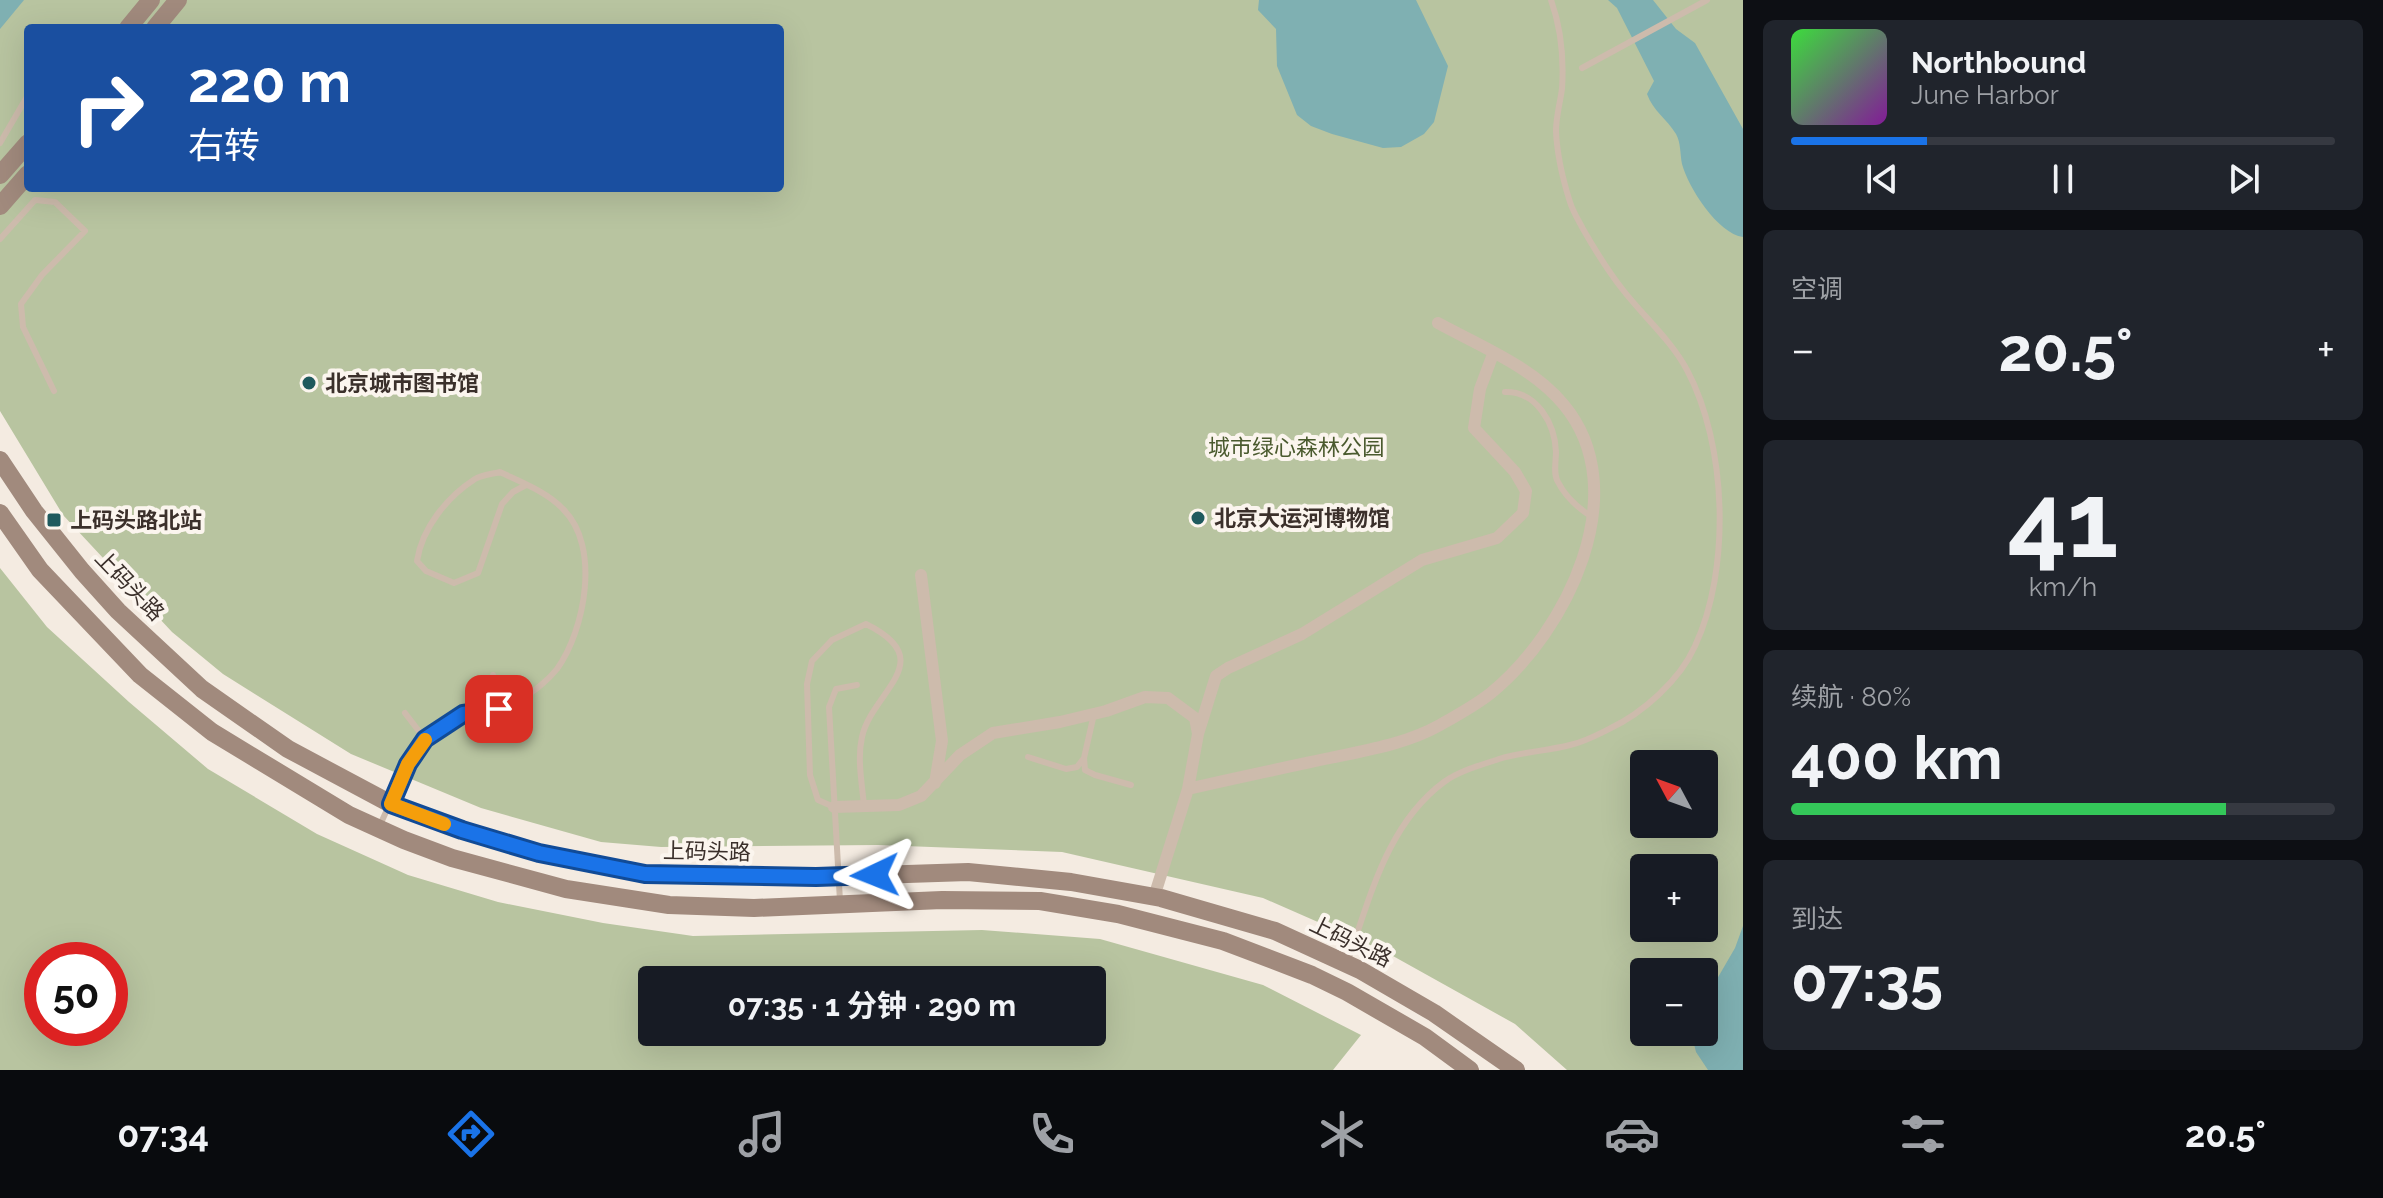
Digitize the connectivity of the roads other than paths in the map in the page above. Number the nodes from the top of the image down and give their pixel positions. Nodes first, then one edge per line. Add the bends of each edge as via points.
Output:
1 (151, 0) edge
2 (178, 0) edge
3 (1551, 0) edge
4 (1707, 0) edge
5 (131, 24) edge
6 (158, 24) edge
7 (1582, 68) dead end
8 (24, 102) edge
9 (0, 143) edge
10 (24, 148) edge
11 (0, 175) edge
12 (24, 179) edge
13 (0, 206) edge
14 (0, 239) edge
15 (1438, 323) dead end
16 (1493, 354) junction
17 (54, 391) dead end
18 (1505, 392) dead end
19 (0, 460) edge
20 (526, 485) junction
21 (0, 513) edge
22 (1592, 517) junction
23 (921, 575) dead end
24 (493, 675) dead end
25 (857, 685) dead end
26 (483, 711) junction
27 (405, 713) dead end
28 (1094, 714) junction
29 (1198, 734) junction
30 (425, 739) junction
31 (1028, 757) dead end
32 (1084, 758) junction
33 (935, 783) junction
34 (1131, 785) dead end
35 (1188, 789) junction
36 (391, 804) junction
37 (864, 806) junction
38 (834, 807) junction
39 (379, 828) junction
40 (837, 876) junction
41 (1154, 897) junction
42 (840, 905) junction
43 (1346, 964) junction
44 (1470, 1070) edge
45 (1516, 1070) edge

1 - 5 main road
2 - 6 main road
3 - 43 lane via 1559,22 1563,69 1556,129 1570,205 1622,290 1687,369 1717,457 1720,508 1709,604 1695,647 1671,681 1614,727 1574,745 1505,758 1444,782 1395,837
4 - 7 lane
8 - 9 lane
10 - 11 main road
12 - 13 main road
14 - 17 lane via 35,200 55,202 85,231 21,304 23,327
15 - 16 street
16 - 22 street via 1528,373 1565,406 1589,450 1596,498
16 - 29 street via 1474,428 1526,491 1523,513 1497,538 1422,560 1302,634 1216,676
18 - 22 lane via 1533,402 1549,418 1556,479 1573,505
19 - 36 main road, 上码头路 via 82,571 202,689 288,749
20 - 20 lane via 500,472 477,478 428,529 417,561 454,583 478,573 502,504
20 - 26 lane via 563,508 576,526 586,589 573,638 556,671 524,697
21 - 39 main road via 40,570 140,675 212,732
22 - 35 street via 1567,596 1534,649 1491,694 1438,726 1395,743
23 - 33 street via 942,741
24 - 26 lane
25 - 38 lane via 836,689 829,707
26 - 30 lane via 463,714
27 - 30 lane
28 - 29 street via 1145,697 1168,698 1195,718
28 - 32 lane
28 - 33 street via 993,733 960,755
29 - 35 street
30 - 36 lane
31 - 32 lane via 1066,769 1077,767
32 - 34 lane via 1085,770
33 - 37 street via 899,805
35 - 41 street
36 - 39 lane
36 - 40 main road, 上码头路 via 539,853 645,874
37 - 38 street
37 - 38 lane via 862,735 898,676 900,658 879,630 866,624 832,640 812,661 807,684 810,775 818,800
38 - 40 lane
39 - 42 main road via 452,858 566,889 669,905
40 - 41 main road, 上码头路 via 968,872
40 - 42 lane
41 - 43 main road, 上码头路 via 1275,931
42 - 44 main road via 1040,901 1223,941 1347,992
43 - 45 main road, 上码头路 via 1434,1013

